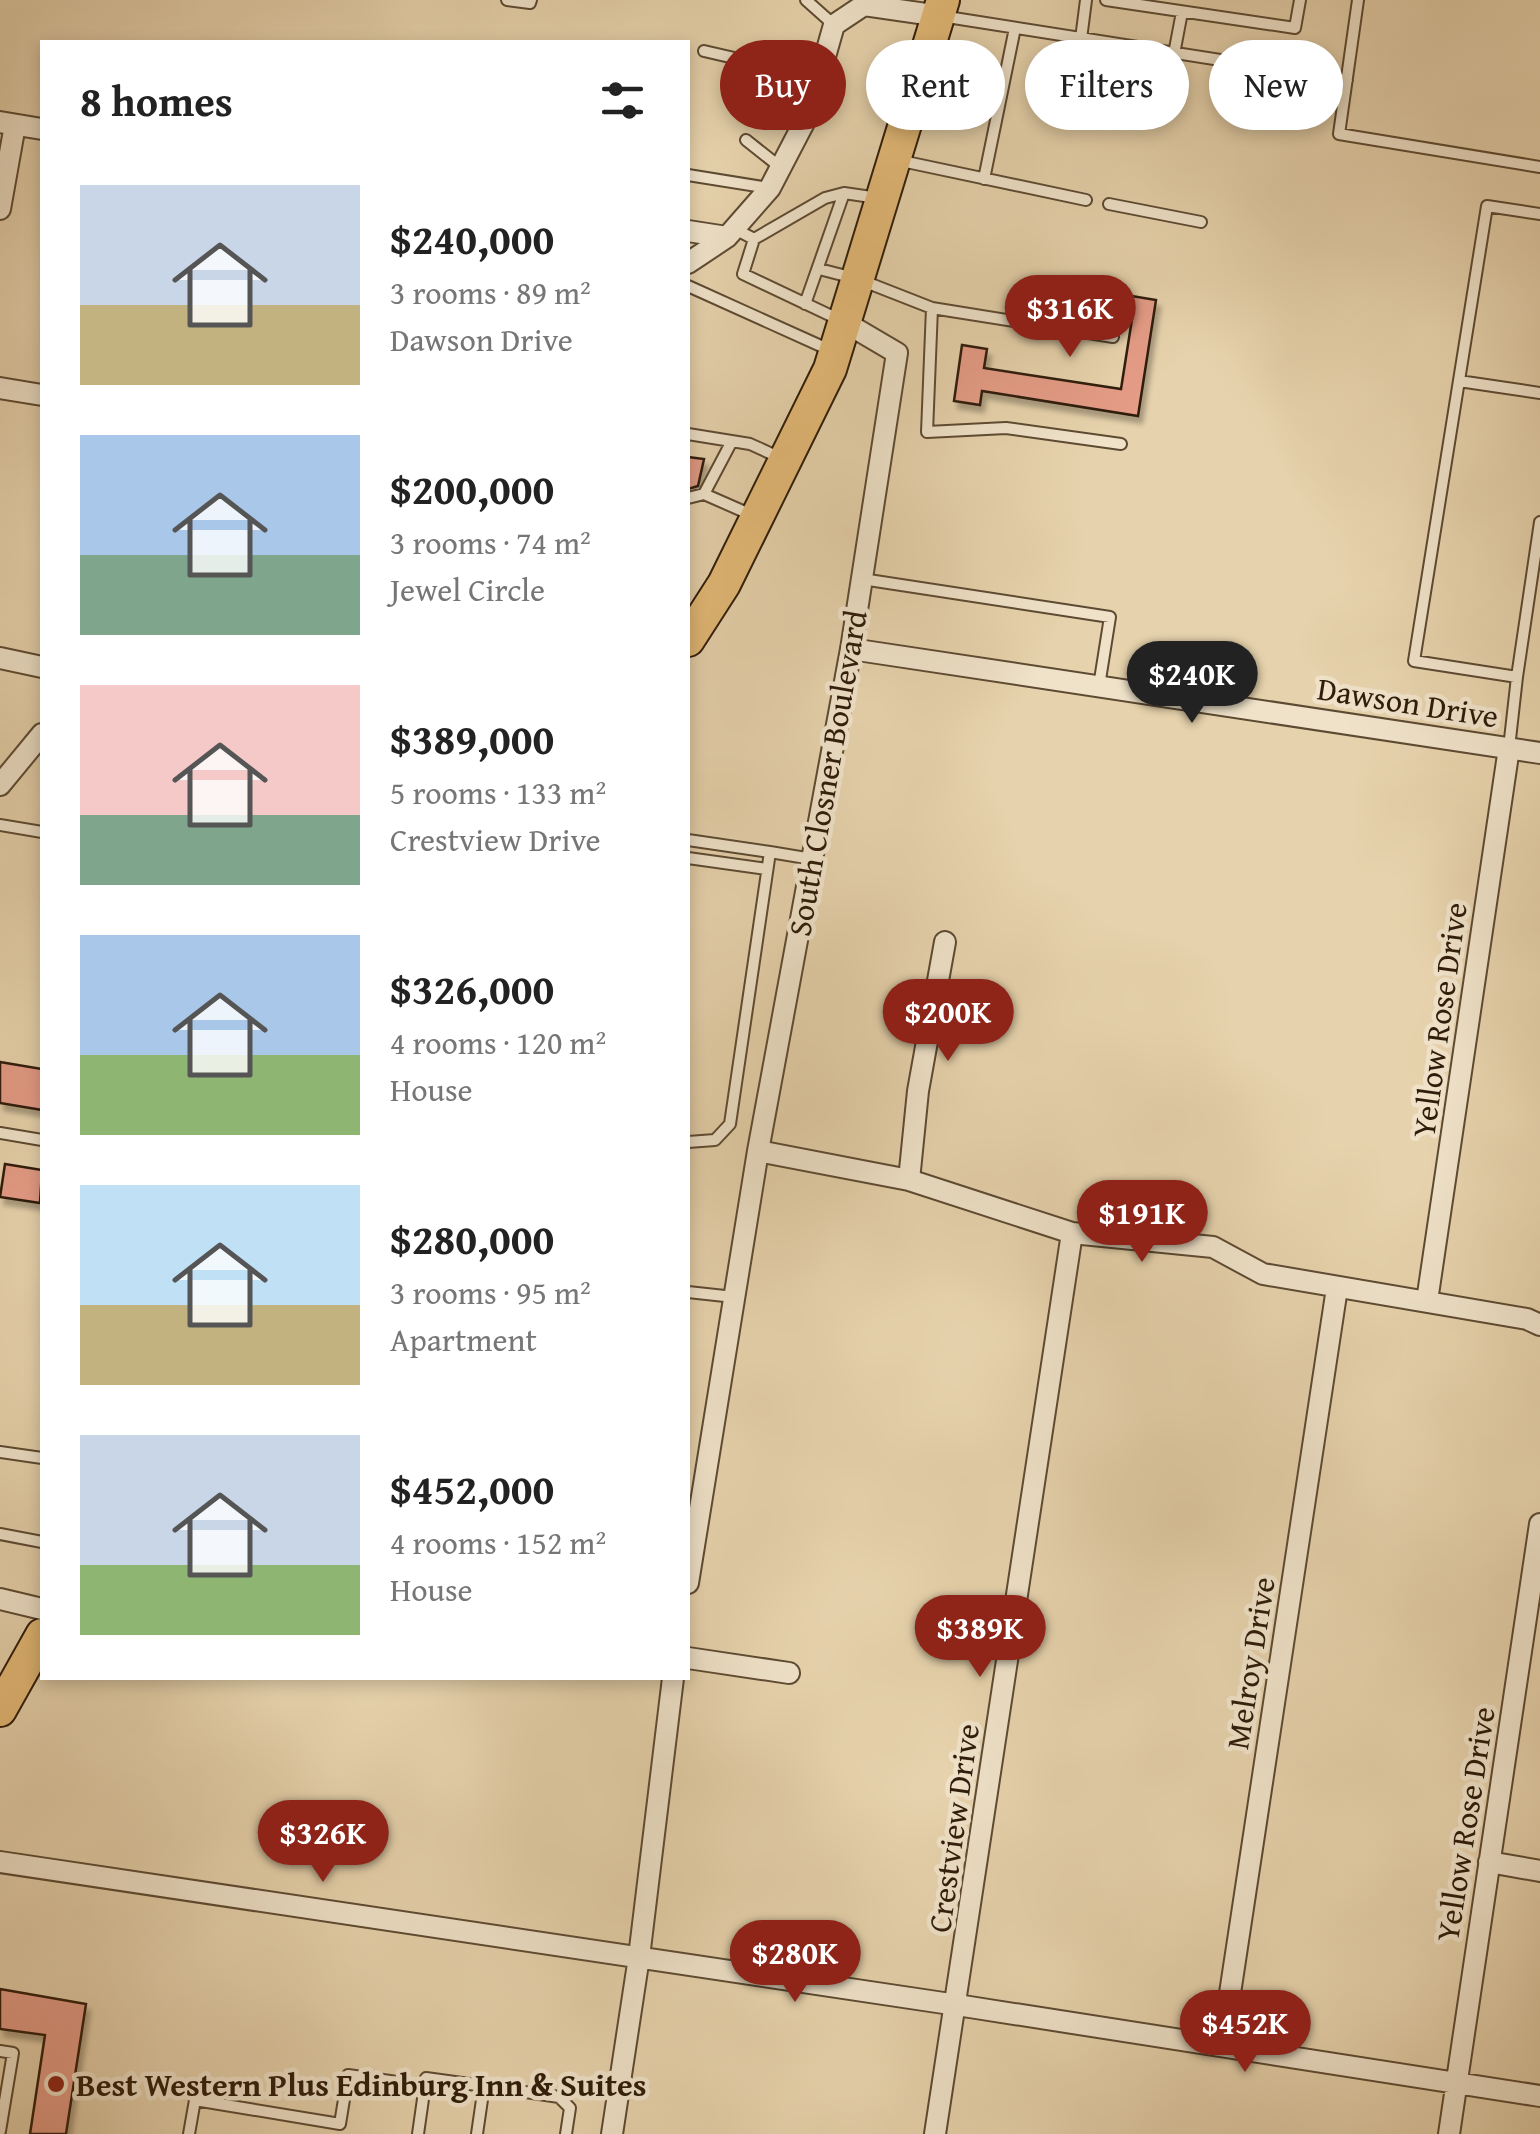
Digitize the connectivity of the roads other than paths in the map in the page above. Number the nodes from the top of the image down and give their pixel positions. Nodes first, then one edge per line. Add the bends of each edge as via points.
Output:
1 (507, 0) edge
2 (531, 0) edge
3 (806, 0) edge
4 (1086, 0) edge
5 (1106, 0) edge
6 (1300, 0) edge
7 (1358, 0) edge
8 (942, 8) edge
9 (1182, 12) junction
10 (834, 25) junction
11 (1015, 28) junction
12 (1081, 39) junction
13 (830, 40) edge
14 (1087, 40) edge
15 (1177, 40) edge
16 (704, 51) dead end
17 (720, 55) edge
18 (1189, 56) edge
19 (1347, 80) junction
20 (8, 123) edge
21 (40, 129) edge
22 (801, 130) edge
23 (746, 140) dead end
24 (896, 160) junction
25 (1540, 166) edge
26 (781, 167) junction
27 (690, 174) edge
28 (984, 179) junction
29 (770, 188) junction
30 (844, 193) junction
31 (884, 199) junction
32 (1086, 200) dead end
33 (1540, 201) edge
34 (1109, 204) dead end
35 (0, 209) edge
36 (1539, 214) edge
37 (1201, 222) dead end
38 (690, 230) edge
39 (730, 233) junction
40 (754, 240) junction
41 (690, 261) edge
42 (818, 269) junction
43 (858, 279) junction
44 (690, 287) edge
45 (805, 304) junction
46 (932, 308) junction
47 (1113, 337) dead end
48 (841, 338) junction
49 (1459, 381) junction
50 (0, 388) edge
51 (1540, 394) edge
52 (40, 395) edge
53 (690, 434) edge
54 (732, 441) junction
55 (1121, 444) dead end
56 (785, 460) junction
57 (704, 494) junction
58 (690, 498) edge
59 (757, 518) junction
60 (1540, 522) edge
61 (862, 579) junction
62 (690, 637) edge
63 (851, 649) junction
64 (0, 658) edge
65 (40, 666) edge
66 (1517, 677) junction
67 (1099, 686) junction
68 (40, 739) edge
69 (1509, 748) junction
70 (1540, 753) edge
71 (0, 785) edge
72 (0, 825) edge
73 (40, 832) edge
74 (690, 840) edge
75 (770, 852) junction
76 (690, 858) edge
77 (812, 859) junction
78 (767, 869) junction
79 (945, 942) dead end
80 (0, 1133) edge
81 (40, 1140) edge
82 (690, 1142) edge
83 (758, 1151) junction
84 (909, 1180) junction
85 (1072, 1233) junction
86 (1337, 1288) junction
87 (690, 1292) edge
88 (734, 1296) junction
89 (1428, 1301) junction
90 (1540, 1325) edge
91 (0, 1452) edge
92 (40, 1458) edge
93 (1540, 1524) edge
94 (0, 1534) edge
95 (40, 1542) edge
96 (690, 1571) edge
97 (0, 1599) edge
98 (40, 1609) edge
99 (40, 1639) edge
100 (1531, 1645) edge
101 (690, 1658) edge
102 (789, 1674) dead end
103 (673, 1680) edge
104 (0, 1710) edge
105 (0, 1862) edge
106 (1489, 1862) junction
107 (1540, 1871) edge
108 (640, 1957) junction
109 (957, 2004) junction
110 (1222, 2046) junction
111 (0, 2050) edge
112 (404, 2083) dead end
113 (1456, 2083) junction
114 (484, 2086) junction
115 (1540, 2096) edge
116 (312, 2120) junction
117 (340, 2129) edge
118 (0, 2131) edge
119 (188, 2134) edge
120 (310, 2134) edge
121 (418, 2134) edge
122 (477, 2134) edge
123 (566, 2134) edge
124 (612, 2134) edge
125 (936, 2134) edge
126 (1449, 2134) edge

1 - 2 lane
3 - 10 lane
4 - 12 lane
5 - 9 lane
6 - 9 lane via 1295,28
7 - 19 lane
8 - 10 street via 864,5
8 - 11 lane
8 - 24 main road
9 - 15 lane
10 - 13 street
11 - 12 lane
11 - 28 lane
12 - 14 lane
16 - 17 lane
18 - 19 lane
19 - 25 lane via 1339,134
20 - 21 street
20 - 35 street
22 - 26 street
23 - 26 lane
24 - 28 lane
24 - 31 main road
26 - 29 street
27 - 29 lane
28 - 32 lane
29 - 39 street
30 - 31 lane
30 - 40 lane
30 - 42 lane
31 - 43 main road
33 - 36 lane
34 - 37 lane
36 - 49 lane via 1487,206
38 - 39 street
39 - 40 lane
39 - 41 street
40 - 45 lane via 743,274
42 - 43 lane
42 - 45 lane
43 - 46 lane
43 - 48 main road
44 - 48 lane
45 - 48 lane
46 - 47 lane
46 - 55 lane via 927,432 1006,428
48 - 56 main road
48 - 61 street, South Closner Boulevard via 897,353
49 - 51 lane
49 - 66 lane via 1414,661
50 - 52 street
53 - 54 lane
54 - 56 lane
54 - 57 lane
56 - 59 main road
57 - 58 lane
57 - 59 lane
59 - 62 main road
60 - 66 lane
61 - 63 street, South Closner Boulevard
61 - 67 lane via 1110,617
63 - 67 street, Dawson Drive
63 - 77 street, South Closner Boulevard
64 - 65 street
66 - 69 lane
67 - 69 street, Dawson Drive
68 - 71 street
69 - 70 street, Dawson Drive
69 - 89 street, Yellow Rose Drive
72 - 73 lane
74 - 75 lane
75 - 77 lane
75 - 78 lane
76 - 78 lane
77 - 83 street, South Closner Boulevard
78 - 82 lane via 730,1124 715,1140
79 - 84 street
80 - 81 lane
83 - 84 street
83 - 88 street, South Closner Boulevard
84 - 85 street
85 - 86 street via 1212,1247 1263,1274
85 - 109 street, Crestview Drive
86 - 89 street
86 - 110 street, Melroy Drive
87 - 88 lane
88 - 96 street, South Closner Boulevard
89 - 90 street
91 - 92 lane
93 - 100 street, Yellow Rose Drive
94 - 95 lane
97 - 98 street
99 - 104 main road
100 - 106 street, Yellow Rose Drive
101 - 102 street
103 - 108 street
105 - 108 street
106 - 107 street
106 - 113 street, Yellow Rose Drive
108 - 109 street
108 - 124 street
109 - 110 street
109 - 125 street, Crestview Drive
110 - 113 street
111 - 118 lane via 13,2053
112 - 117 lane via 348,2075
113 - 115 street
113 - 126 street, Yellow Rose Drive
114 - 121 lane via 426,2078
114 - 122 lane
114 - 123 lane via 559,2097 570,2108
116 - 117 lane
116 - 119 lane via 195,2100
116 - 120 lane

